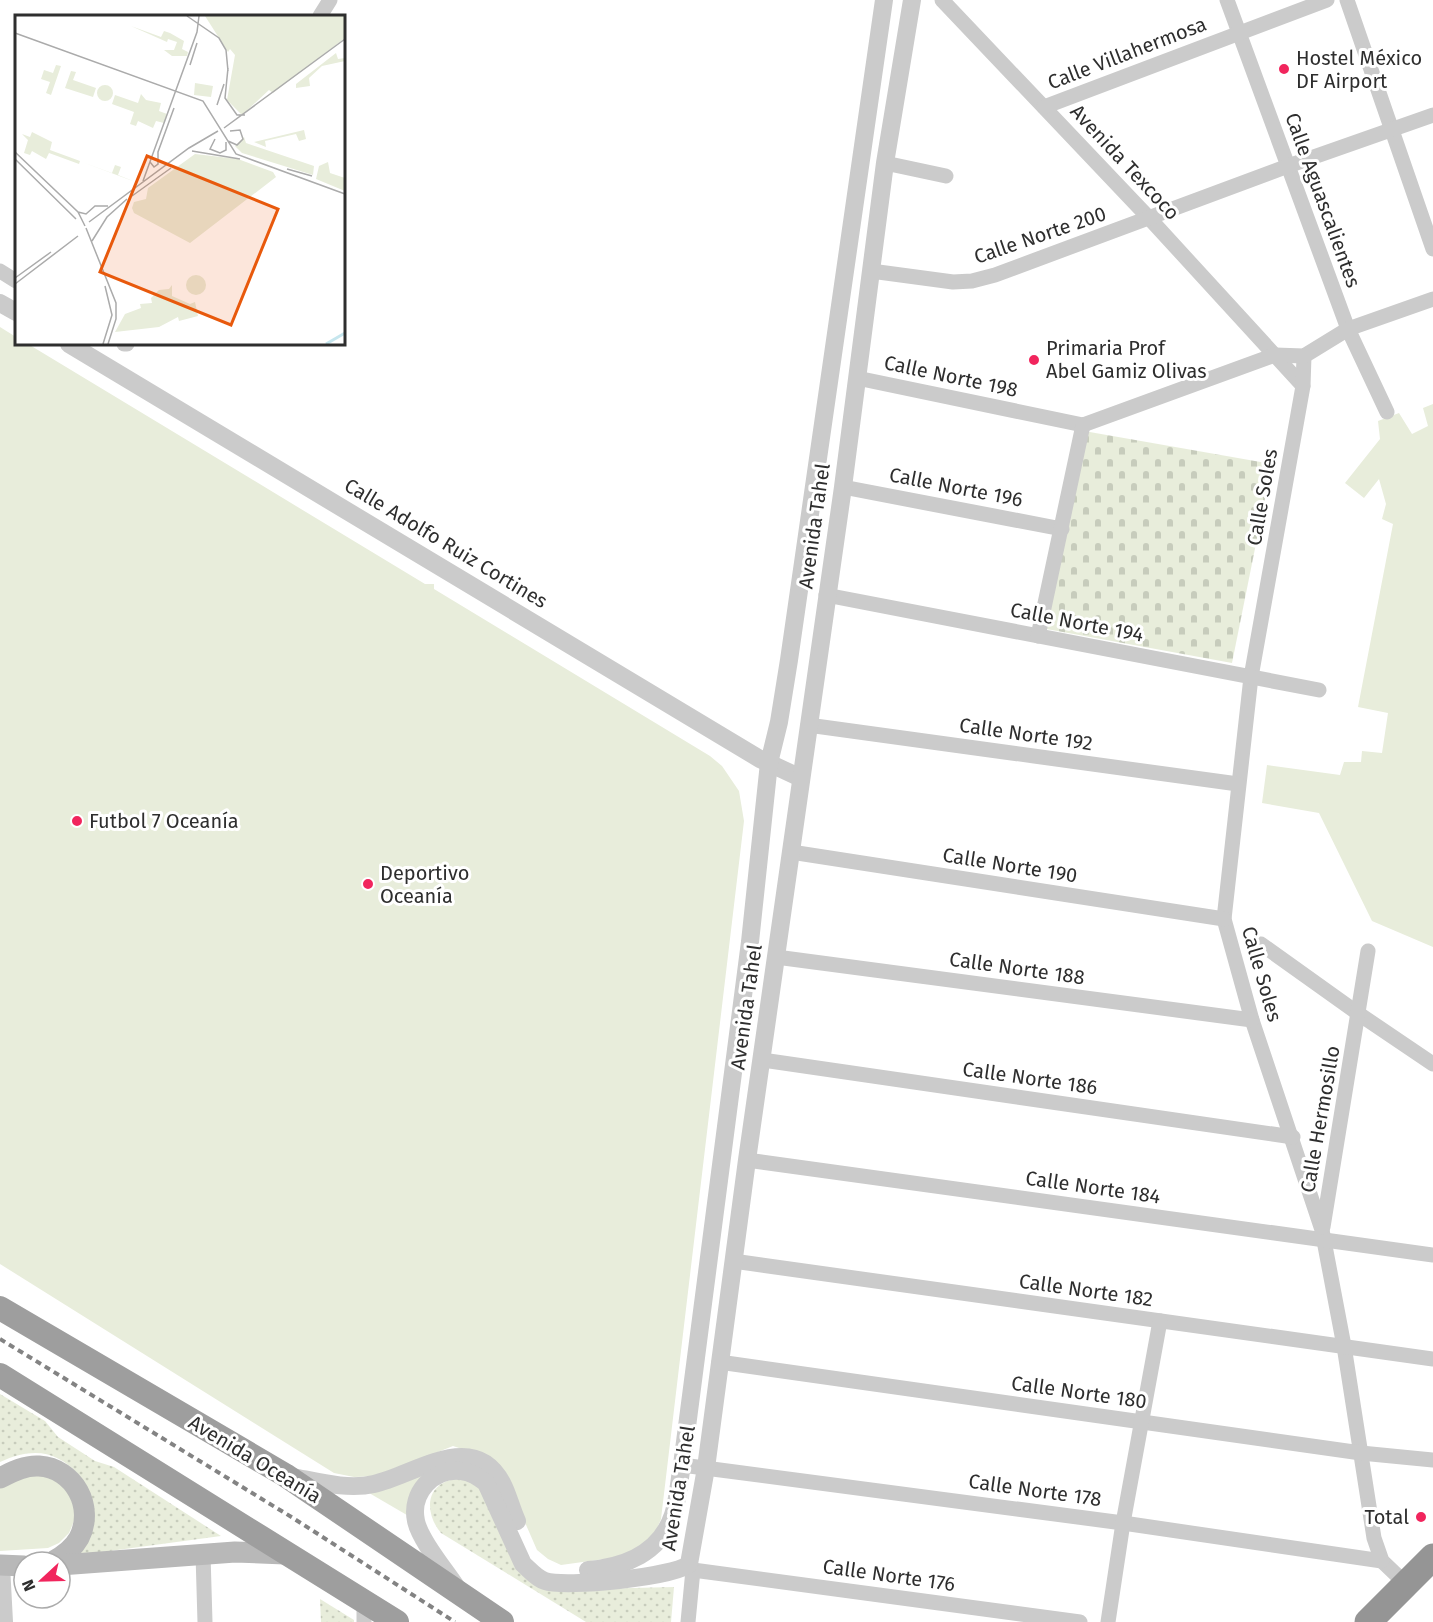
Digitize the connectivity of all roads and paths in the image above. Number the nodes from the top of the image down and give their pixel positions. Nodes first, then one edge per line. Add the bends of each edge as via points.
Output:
1 (330, 0) edge
2 (884, 0) edge
3 (912, 0) edge
4 (942, 0) edge
5 (1227, 0) edge
6 (1327, 0) edge
7 (1347, 0) edge
8 (321, 15) edge
9 (1240, 32) junction
10 (1044, 107) junction
11 (1433, 116) edge
12 (1392, 130) junction
13 (885, 163) junction
14 (1288, 166) junction
15 (946, 176) dead end
16 (1150, 219) junction
17 (1433, 249) edge
18 (871, 271) junction
19 (0, 272) edge
20 (15, 280) edge
21 (1433, 299) edge
22 (0, 303) edge
23 (15, 311) edge
24 (1348, 329) junction
25 (71, 345) edge
26 (1275, 355) junction
27 (1304, 356) junction
28 (857, 378) junction
29 (1303, 386) junction
30 (1387, 412) dead end
31 (1083, 425) junction
32 (843, 486) junction
33 (1062, 530) junction
34 (826, 595) junction
35 (1038, 636) junction
36 (1251, 677) junction
37 (1319, 690) dead end
38 (808, 725) junction
39 (769, 763) junction
40 (801, 778) junction
41 (1238, 784) junction
42 (790, 852) junction
43 (1224, 919) junction
44 (1261, 944) dead end
45 (1368, 951) dead end
46 (776, 957) junction
47 (1359, 1014) junction
48 (1252, 1020) junction
49 (762, 1060) junction
50 (1433, 1064) edge
51 (1293, 1137) junction
52 (747, 1160) junction
53 (1324, 1235) junction
54 (1433, 1255) edge
55 (734, 1261) junction
56 (0, 1308) edge
57 (1160, 1321) junction
58 (1344, 1346) junction
59 (1433, 1359) edge
60 (719, 1362) junction
61 (0, 1375) edge
62 (1142, 1423) junction
63 (1361, 1453) junction
64 (1433, 1460) edge
65 (682, 1465) junction
66 (706, 1468) junction
67 (285, 1475) junction
68 (0, 1478) edge
69 (1123, 1523) junction
70 (69, 1550) edge
71 (203, 1554) junction
72 (285, 1554) junction
73 (1433, 1557) edge
74 (1382, 1561) junction
75 (72, 1564) edge
76 (0, 1565) edge
77 (691, 1567) junction
78 (1406, 1584) junction
79 (463, 1597) junction
80 (364, 1612) edge
81 (4, 1622) edge
82 (206, 1622) edge
83 (397, 1622) edge
84 (502, 1622) edge
85 (688, 1622) edge
86 (1080, 1622) edge
87 (1108, 1622) edge
88 (1368, 1622) edge

1 - 8 street
2 - 39 street, Avenida Tahel via 789,660
3 - 13 street, Avenida Tahel
4 - 10 street, Avenida Texcoco
5 - 9 street, Calle Aguascalientes
6 - 9 street, Calle Villahermosa
7 - 12 street
9 - 10 street, Calle Villahermosa
9 - 14 street, Calle Aguascalientes
10 - 16 street, Avenida Texcoco
11 - 12 street, Calle Norte 200
12 - 14 street, Calle Norte 200
12 - 17 street
13 - 15 street
13 - 18 street, Avenida Tahel
14 - 16 street, Calle Norte 200
14 - 24 street, Calle Aguascalientes
16 - 18 street, Calle Norte 200 via 972,281
16 - 26 street, Avenida Texcoco
18 - 28 street, Avenida Tahel
19 - 20 street
21 - 24 street
22 - 23 street
24 - 27 street
24 - 30 street, Calle Aguascalientes
25 - 39 street, Calle Adolfo Ruiz Cortines
26 - 27 street
26 - 29 street, Avenida Texcoco
26 - 31 street
27 - 29 street, Calle Soles
28 - 31 street, Calle Norte 198
28 - 32 street, Avenida Tahel
29 - 36 street, Calle Soles
31 - 33 street
32 - 33 street, Calle Norte 196
32 - 34 street, Avenida Tahel
33 - 35 street
34 - 35 street, Calle Norte 194
34 - 38 street, Avenida Tahel
35 - 36 street, Calle Norte 194
36 - 37 street, Calle Norte 194
36 - 41 street, Calle Soles
38 - 40 street, Avenida Tahel
38 - 41 street, Calle Norte 192
39 - 40 street, Calle Adolfo Ruiz Cortines
39 - 65 street, Avenida Tahel via 750,942
40 - 42 street, Avenida Tahel
41 - 43 street, Calle Soles
42 - 43 street, Calle Norte 190
42 - 46 street, Avenida Tahel
43 - 48 street, Calle Soles
44 - 47 street
45 - 47 street, Calle Hermosillo
46 - 48 street, Calle Norte 188
46 - 49 street, Avenida Tahel
47 - 50 street
47 - 53 street, Calle Hermosillo
48 - 51 street, Calle Soles
49 - 51 street, Calle Norte 186
49 - 52 street, Avenida Tahel
51 - 53 street, Calle Soles
52 - 53 street, Calle Norte 184
52 - 55 street, Avenida Tahel
53 - 54 street, Calle Norte 184
53 - 58 street, Calle Soles
55 - 57 street, Calle Norte 182
55 - 60 street, Avenida Tahel
56 - 67 highway, Avenida Oceanía
57 - 58 street, Calle Norte 182
57 - 62 street
58 - 59 street, Calle Norte 182
58 - 63 street, Calle Soles
60 - 62 street, Calle Norte 180
60 - 66 street, Avenida Tahel
61 - 72 highway
62 - 63 street, Calle Norte 180
62 - 69 street
63 - 64 street, Calle Norte 180
63 - 74 street, Calle Soles via 1374,1538
65 - 66 street, Calle Norte 178
65 - 67 street, Avenida Tahel via 673,1514 652,1546 617,1566 561,1572 540,1565 532,1557 504,1486 494,1472 466,1456 449,1456 372,1484 348,1486
66 - 69 street, Calle Norte 178
66 - 77 street, Avenida Tahel
67 - 79 highway, Avenida Oceanía
68 - 70 main road via 23,1467 39,1466 55,1469 69,1478 84,1507 79,1539
69 - 74 street, Calle Norte 178
69 - 87 street
71 - 72 main road
71 - 75 main road
71 - 82 street
72 - 80 highway
73 - 78 highway
74 - 78 street, Calle Soles
76 - 81 street
77 - 79 street, Avenida Tahel via 638,1577 560,1584 544,1581 523,1564 486,1483 469,1473 449,1471 431,1479 418,1494 416,1521
77 - 85 street, Avenida Tahel
77 - 86 street, Calle Norte 176
78 - 88 highway
79 - 84 highway, Avenida Oceanía
80 - 83 highway

